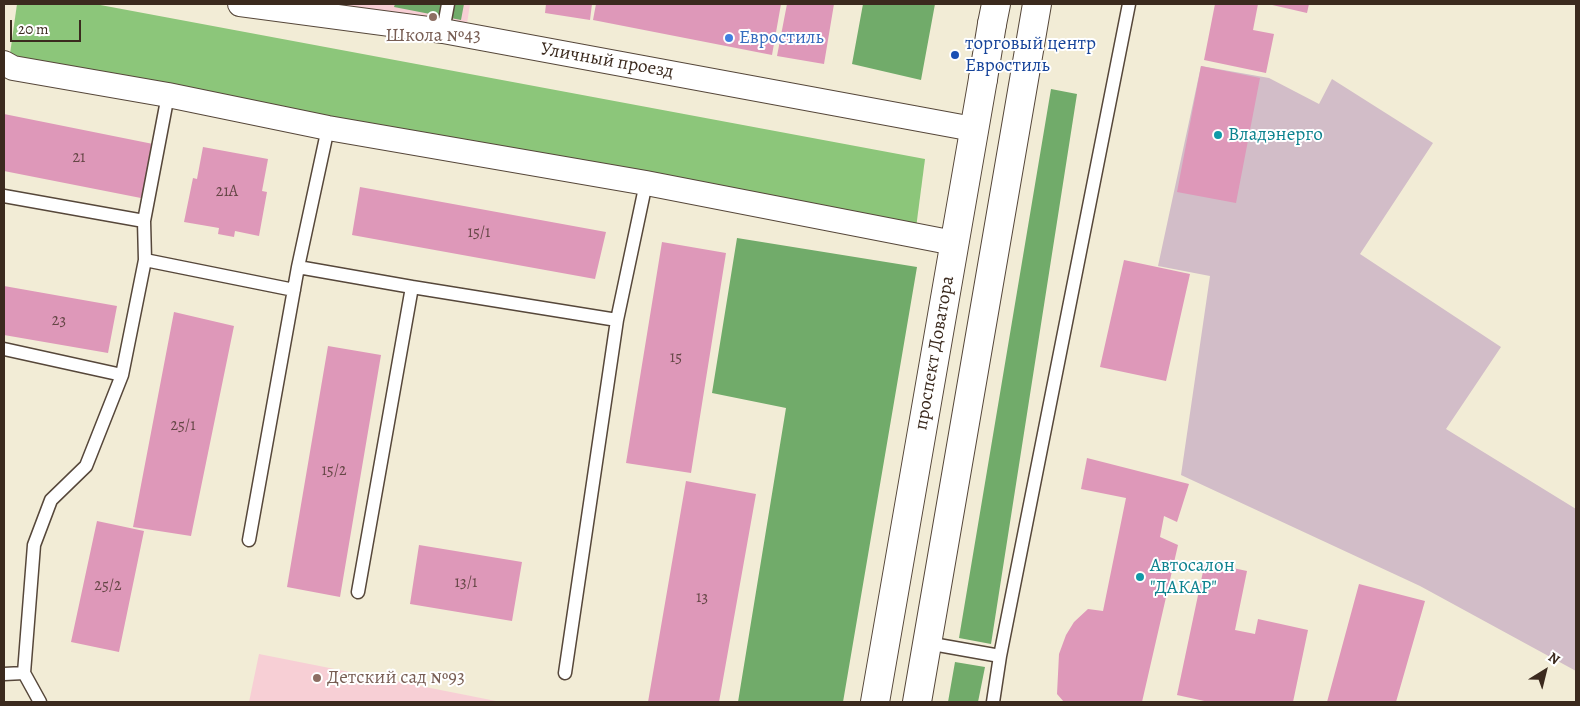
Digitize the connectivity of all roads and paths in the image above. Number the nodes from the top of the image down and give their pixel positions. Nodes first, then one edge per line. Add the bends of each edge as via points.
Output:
1 (240, 4) edge
2 (448, 4) edge
3 (1037, 4) edge
4 (1129, 4) edge
5 (994, 14) edge
6 (443, 31) junction
7 (4, 63) edge
8 (168, 95) junction
9 (328, 128) junction
10 (973, 129) junction
11 (646, 183) junction
12 (4, 196) edge
13 (144, 221) junction
14 (954, 243) junction
15 (145, 260) junction
16 (298, 267) junction
17 (412, 287) junction
18 (294, 290) junction
19 (618, 320) junction
20 (4, 349) edge
21 (122, 375) junction
22 (249, 540) dead end
23 (358, 592) dead end
24 (927, 643) junction
25 (1000, 656) junction
26 (24, 673) junction
27 (565, 673) dead end
28 (4, 674) edge
29 (40, 702) edge
30 (875, 702) edge
31 (917, 702) edge
32 (993, 702) edge

1 - 6 street, Уличный проезд
2 - 6 lane
3 - 24 main road
4 - 25 lane
5 - 10 main road, проспект Доватора
6 - 10 street, Уличный проезд
7 - 8 street via 12,68
8 - 9 street
8 - 13 lane
9 - 11 street
9 - 16 lane
10 - 14 main road, проспект Доватора
11 - 14 street
11 - 19 lane
12 - 13 lane
13 - 15 lane
14 - 30 main road, проспект Доватора
15 - 18 lane
15 - 21 lane
16 - 17 lane
16 - 18 lane
17 - 19 lane
17 - 23 lane
18 - 22 lane
19 - 27 lane
20 - 21 lane
21 - 26 lane via 86,466 51,500 34,545
24 - 25 lane
24 - 31 main road
25 - 32 lane
26 - 28 lane
26 - 29 lane

